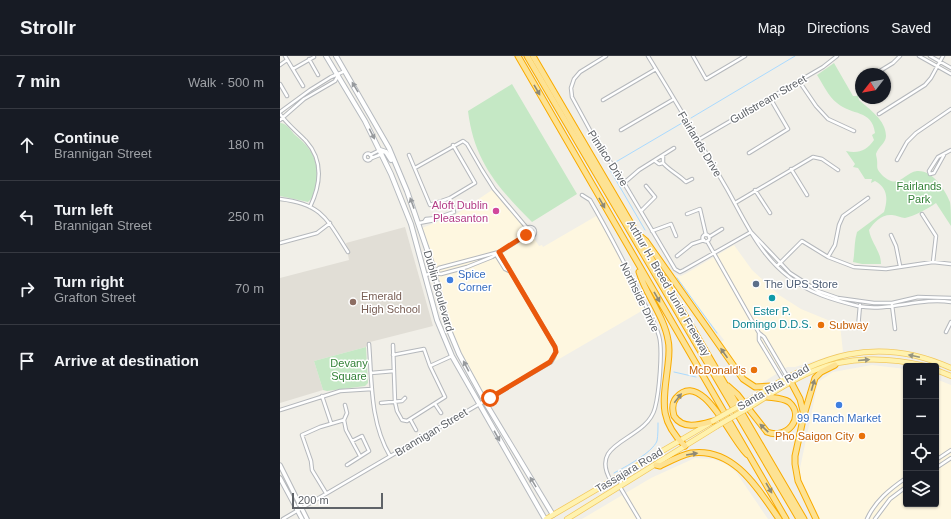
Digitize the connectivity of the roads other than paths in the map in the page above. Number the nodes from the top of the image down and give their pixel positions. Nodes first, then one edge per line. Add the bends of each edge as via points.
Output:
1 (285, 56) edge
2 (314, 56) edge
3 (326, 56) edge
4 (336, 56) edge
5 (518, 56) edge
6 (527, 56) edge
7 (533, 56) edge
8 (606, 56) edge
9 (648, 56) edge
10 (692, 56) edge
11 (745, 56) edge
12 (837, 56) edge
13 (900, 56) edge
14 (919, 56) edge
15 (930, 56) edge
16 (943, 56) edge
17 (309, 59) junction
18 (287, 60) junction
19 (940, 62) junction
20 (280, 65) edge
21 (937, 66) junction
22 (885, 68) edge
23 (951, 68) edge
24 (293, 69) junction
25 (656, 69) junction
26 (346, 71) junction
27 (951, 74) edge
28 (318, 75) dead end
29 (338, 76) junction
30 (799, 81) junction
31 (280, 84) edge
32 (303, 86) dead end
33 (287, 96) dead end
34 (770, 98) junction
35 (674, 99) junction
36 (603, 100) dead end
37 (951, 109) edge
38 (280, 113) edge
39 (878, 114) dead end
40 (281, 119) edge
41 (621, 130) dead end
42 (854, 131) dead end
43 (698, 140) junction
44 (453, 145) junction
45 (674, 148) dead end
46 (951, 150) edge
47 (381, 152) junction
48 (749, 153) dead end
49 (944, 154) junction
50 (370, 155) junction
51 (409, 155) dead end
52 (663, 156) junction
53 (372, 158) junction
54 (897, 160) dead end
55 (655, 161) junction
56 (663, 163) junction
57 (415, 168) junction
58 (792, 169) junction
59 (838, 170) dead end
60 (692, 179) dead end
61 (403, 182) junction
62 (624, 183) junction
63 (646, 186) dead end
64 (755, 190) junction
65 (582, 195) dead end
66 (807, 195) dead end
67 (280, 198) edge
68 (450, 198) junction
69 (868, 198) dead end
70 (735, 203) junction
71 (310, 207) junction
72 (641, 211) junction
73 (687, 214) dead end
74 (770, 214) dead end
75 (922, 214) dead end
76 (330, 223) junction
77 (421, 223) junction
78 (527, 228) junction
79 (722, 229) dead end
80 (652, 231) junction
81 (751, 232) junction
82 (636, 233) junction
83 (891, 234) dead end
84 (526, 235) junction
85 (706, 235) junction
86 (676, 236) dead end
87 (709, 237) junction
88 (704, 240) junction
89 (280, 242) edge
90 (707, 242) junction
91 (348, 252) dead end
92 (499, 252) junction
93 (495, 253) junction
94 (713, 253) junction
95 (677, 256) dead end
96 (828, 257) junction
97 (933, 262) junction
98 (637, 264) junction
99 (780, 264) junction
100 (951, 264) edge
101 (777, 266) junction
102 (900, 267) junction
103 (509, 272) junction
104 (434, 273) junction
105 (425, 275) junction
106 (951, 298) edge
107 (951, 302) edge
108 (860, 304) junction
109 (892, 305) junction
110 (951, 322) edge
111 (858, 328) dead end
112 (894, 329) dead end
113 (946, 332) dead end
114 (759, 333) junction
115 (369, 344) dead end
116 (393, 345) dead end
117 (393, 355) junction
118 (452, 356) junction
119 (914, 363) edge
120 (835, 364) junction
121 (430, 366) junction
122 (951, 368) edge
123 (394, 371) junction
124 (939, 371) edge
125 (371, 373) junction
126 (951, 376) edge
127 (788, 377) junction
128 (782, 380) junction
129 (726, 384) junction
130 (788, 384) junction
131 (771, 386) junction
132 (372, 389) junction
133 (322, 396) junction
134 (767, 396) junction
135 (405, 398) dead end
136 (485, 400) junction
137 (395, 402) junction
138 (381, 403) dead end
139 (435, 404) junction
140 (478, 404) junction
141 (345, 405) dead end
142 (280, 410) edge
143 (441, 413) dead end
144 (804, 415) junction
145 (410, 419) junction
146 (344, 420) junction
147 (713, 422) junction
148 (331, 423) junction
149 (717, 426) joint
150 (416, 430) dead end
151 (679, 440) junction
152 (352, 441) junction
153 (685, 446) junction
154 (951, 450) edge
155 (360, 456) junction
156 (390, 456) junction
157 (751, 457) junction
158 (939, 458) edge
159 (951, 458) edge
160 (347, 464) dead end
161 (280, 465) edge
162 (656, 465) junction
163 (939, 466) edge
164 (622, 474) junction
165 (280, 478) edge
166 (903, 480) edge
167 (610, 481) junction
168 (620, 487) junction
169 (903, 489) edge
170 (326, 493) junction
171 (301, 508) junction
172 (297, 511) junction
173 (554, 517) edge
174 (283, 519) edge
175 (302, 519) edge
176 (307, 519) edge
177 (545, 519) edge
178 (567, 519) edge
179 (639, 519) edge
180 (779, 519) edge
181 (786, 519) edge
182 (799, 519) edge
183 (804, 519) edge
184 (816, 519) edge
185 (867, 519) edge
186 (875, 519) edge

1 - 18 street
2 - 17 street
3 - 29 main road, Dublin Boulevard
4 - 26 main road, Dublin Boulevard
5 -> 98 highway, Arthur H. Breed Junior Freeway
6 - 182 highway
7 - 82 highway, Arthur H. Breed Junior Freeway
8 - 62 street, Pimlico Drive via 580,72 574,79 572,97
9 - 25 street, Fairlands Drive
10 - 11 street via 706,79
12 - 30 street, Gulfstream Street
13 - 22 street
14 - 21 street
15 - 19 street
16 - 19 street
17 - 24 street
17 - 28 street
18 - 20 street
18 - 24 street
19 - 21 street
19 - 23 street
21 - 27 street
21 - 39 street via 931,78 919,89
24 - 32 street
25 - 35 street, Fairlands Drive
25 - 36 street
26 - 29 street
61 -> 26 main road, Dublin Boulevard via 389,148
29 - 38 street via 331,77 310,90
29 - 40 street via 335,81 304,100
29 -> 47 main road, Dublin Boulevard
30 - 34 street, Gulfstream Street
30 - 42 street via 828,119
31 - 33 street
34 - 43 street, Gulfstream Street
34 - 48 street via 788,129
35 - 41 street
35 - 43 street, Fairlands Drive
37 - 54 street via 916,133 907,142
38 - 40 street
40 - 71 street via 307,142 318,161 320,183
43 - 70 street, Fairlands Drive
44 - 57 street
44 - 68 street via 475,183
44 - 78 street via 463,141 467,144 494,188
45 - 52 street
46 - 49 street
47 - 50 street
47 - 53 street
47 - 61 main road via 388,154
47 - 105 main road, Dublin Boulevard via 411,224
49 - 49 street via 938,157 929,171 930,174 934,173
50 - 53 street
50 - 53 street via 366,155 365,159 368,161
51 - 57 street
52 - 55 street
52 - 56 street
55 - 56 street via 658,164
55 - 62 street
56 - 60 street via 686,182
57 - 68 street via 430,205
58 - 59 street via 813,157 822,159
58 - 64 street
58 - 66 street
77 -> 61 main road, Dublin Boulevard
62 - 72 street, Pimlico Drive
63 - 72 street via 655,197
64 - 70 street
64 - 74 street
65 - 167 street, Northside Drive via 590,200 617,247 656,328 660,343 655,409 645,426 606,454 604,468
67 - 71 street
68 - 77 street via 454,212
69 - 96 street via 843,216 835,245
70 - 81 street, Fairlands Drive
71 - 76 street
72 - 80 street, Pimlico Drive
73 - 85 street via 700,209
75 - 97 street via 936,236
76 - 89 street via 317,233
76 - 91 street
77 - 104 main road, Dublin Boulevard
78 - 84 street
78 - 84 street via 532,227 536,232 532,237
79 - 87 street
80 - 86 street via 671,224
80 - 94 street, Pimlico Drive via 675,269 680,272
81 - 94 street
81 - 99 street, Fairlands Drive
81 - 101 street, Fairlands Drive via 764,253
82 - 129 highway, Arthur H. Breed Junior Freeway
131 -> 82 highway via 755,387 743,379 646,241
83 - 102 street
84 - 92 street
85 - 87 street
85 - 88 street
87 - 90 street
88 - 90 street
88 - 95 street via 692,244
90 - 94 street
92 - 93 street
92 - 103 street, Brannigan Street
93 - 103 street, Brannigan Street via 505,270
93 - 104 street via 440,268
93 - 104 street via 467,267 441,274
94 - 114 street
96 - 99 street via 802,241
96 - 102 street via 854,267
97 - 100 street
97 - 102 street
98 - 151 highway via 642,283 668,339 664,413
98 -> 157 highway, Arthur H. Breed Junior Freeway
99 - 101 street
99 - 108 street, Fairlands Drive via 818,291
101 - 108 street, Fairlands Drive via 798,284 815,293 833,300
103 - 136 street, Brannigan Street via 556,352 550,362
104 - 105 street
136 -> 104 main road, Dublin Boulevard via 454,342
105 - 118 main road, Dublin Boulevard via 437,320
106 - 109 street, Fairlands Drive via 918,297
107 - 109 street, Fairlands Drive via 921,301
108 - 109 street, Fairlands Drive
108 - 111 street
109 - 112 street
110 - 113 street
114 - 127 street
114 - 128 street via 759,340
115 - 125 street
116 - 117 street
117 - 121 street via 424,348
117 - 123 street
118 - 121 street
118 - 140 main road, Dublin Boulevard
120 -> 119 main road, Santa Rita Road via 880,359
120 - 130 main road, Santa Rita Road via 815,370
144 -> 120 highway via 815,378
121 - 139 street via 445,397
122 -> 127 main road, Santa Rita Road via 912,355 869,352 823,360
123 - 125 street
123 - 137 street
124 - 126 main road
125 - 132 street
127 - 128 main road, Santa Rita Road
127 - 130 street
128 - 130 street
128 - 131 main road, Santa Rita Road
134 -> 129 highway via 786,400 794,410 793,424 782,433 767,432
129 - 183 highway, Arthur H. Breed Junior Freeway
130 - 134 main road, Santa Rita Road
130 - 144 highway via 800,399
131 - 147 main road, Santa Rita Road, bridge
132 - 133 street via 340,391
132 - 156 street via 375,420
133 - 142 street
133 - 148 street
134 - 149 main road, Santa Rita Road, bridge
135 - 137 street
136 - 140 street, Brannigan Street
173 -> 136 main road, Dublin Boulevard
137 - 138 street
137 - 145 street via 402,420
139 - 143 street
139 - 145 street
140 - 156 street, Brannigan Street
140 -> 177 main road, Dublin Boulevard
141 - 146 street via 347,413
144 - 184 highway via 795,456 796,474
145 - 150 street
146 - 148 street
146 - 152 street
147 - 151 main road, Tassajara Road
147 -> 157 highway via 691,426 681,423 674,416 674,401 688,391 702,395 743,452
148 - 170 street via 305,432 301,436 312,470
149 - 153 main road, Tassajara Road
151 - 153 highway
151 - 164 main road, Tassajara Road
152 - 155 street
152 - 155 street via 362,436 369,451
153 - 162 main road, Tassajara Road
154 - 158 street
155 - 160 street
156 - 170 street, Brannigan Street
157 -> 181 highway, Arthur H. Breed Junior Freeway
159 - 163 street
161 - 171 street
162 - 168 main road, Tassajara Road
162 -> 180 highway via 660,466 690,453 704,452 722,457 741,470
164 - 167 main road, Tassajara Road
164 - 168 street
165 - 172 street
166 - 185 street via 885,494 873,507
167 - 173 main road, Tassajara Road
168 - 178 main road, Tassajara Road
168 - 179 street
169 - 186 street via 890,499
170 - 171 street, Brannigan Street
171 - 172 street, Brannigan Street
171 - 176 street
172 - 174 street, Brannigan Street
172 - 175 street
173 - 177 main road, Tassajara Road

